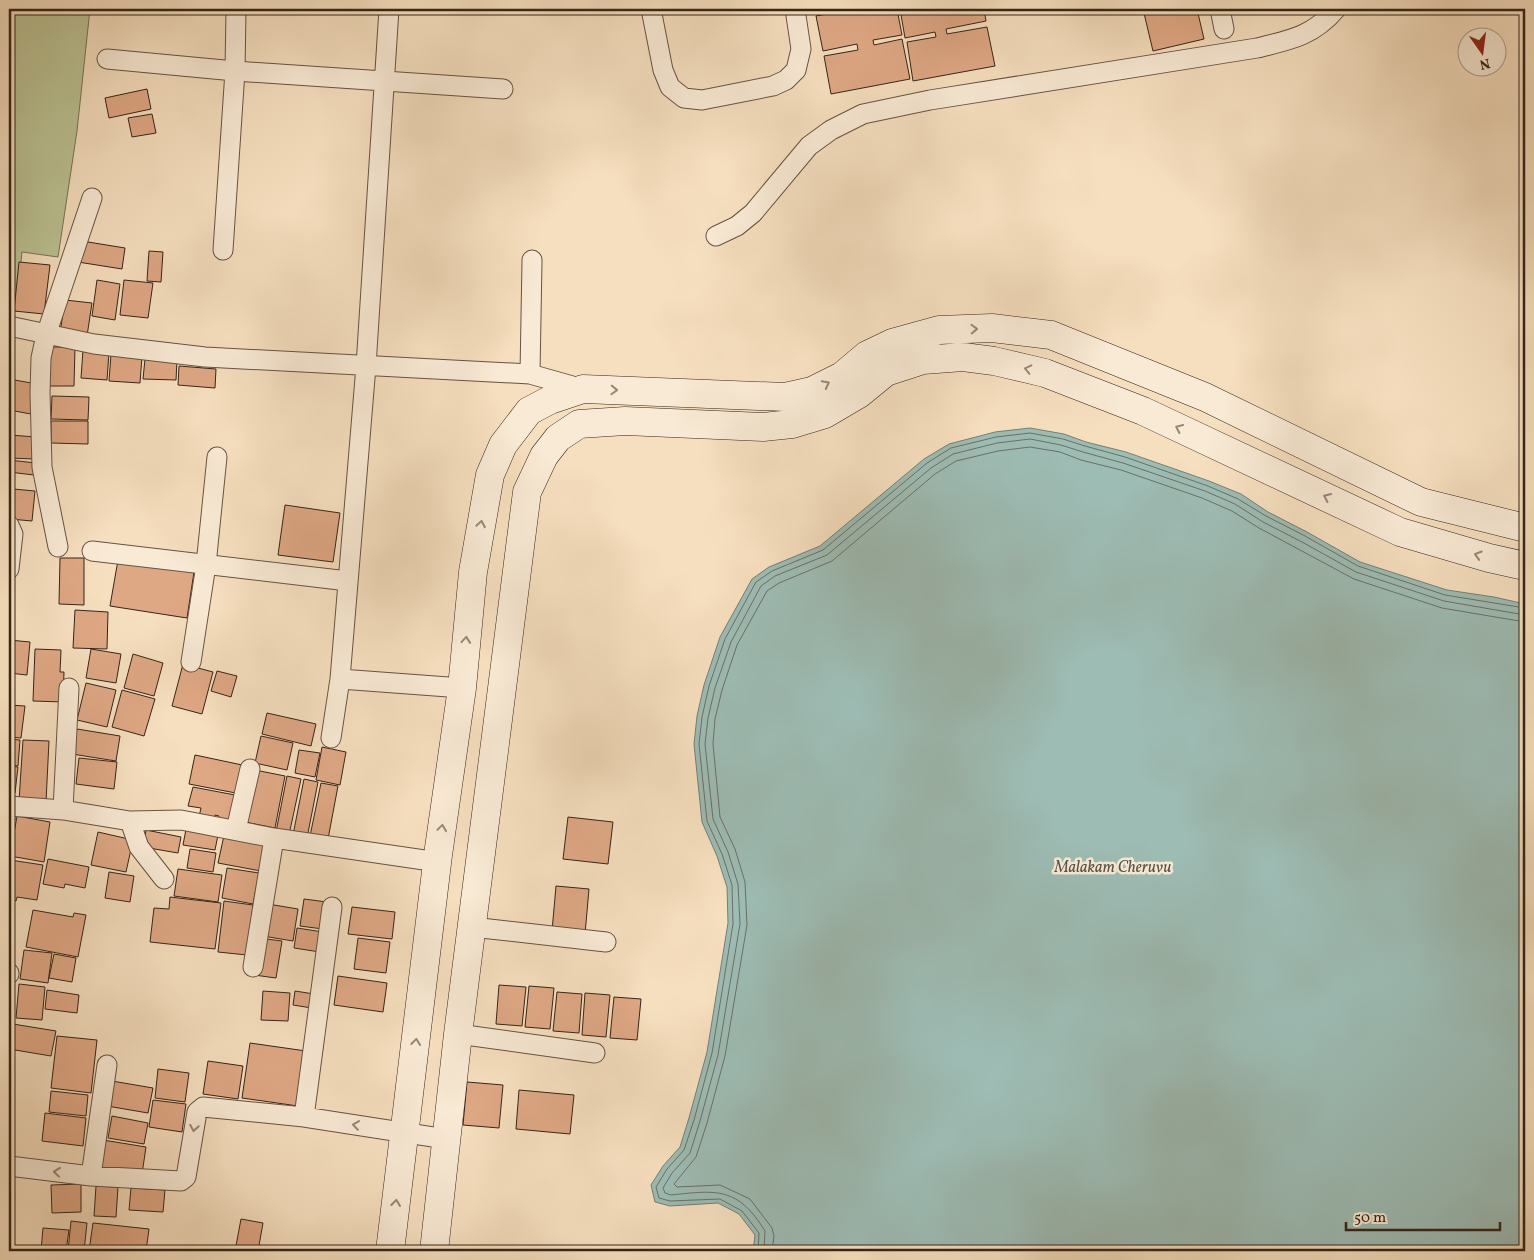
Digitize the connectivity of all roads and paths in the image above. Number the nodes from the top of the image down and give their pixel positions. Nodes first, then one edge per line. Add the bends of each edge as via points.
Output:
1 (236, 9) edge
2 (389, 9) edge
3 (651, 9) edge
4 (795, 9) edge
5 (1220, 9) edge
6 (1336, 9) edge
7 (1224, 29) dead end
8 (107, 59) dead end
9 (235, 71) junction
10 (385, 81) junction
11 (503, 89) dead end
12 (92, 198) dead end
13 (716, 236) dead end
14 (223, 250) dead end
15 (532, 260) dead end
16 (9, 326) edge
17 (46, 335) junction
18 (921, 348) junction
19 (366, 366) junction
20 (530, 374) junction
21 (584, 389) junction
22 (785, 397) junction
23 (792, 424) junction
24 (218, 458) dead end
25 (9, 525) edge
26 (1525, 528) edge
27 (58, 547) dead end
28 (92, 551) dead end
29 (206, 565) junction
30 (1525, 566) edge
31 (9, 569) edge
32 (348, 581) junction
33 (191, 662) dead end
34 (340, 679) junction
35 (69, 688) dead end
36 (462, 688) junction
37 (331, 738) dead end
38 (250, 769) dead end
39 (9, 806) edge
40 (63, 810) junction
41 (130, 821) junction
42 (236, 830) junction
43 (274, 838) junction
44 (438, 862) junction
45 (164, 879) dead end
46 (332, 907) dead end
47 (472, 927) junction
48 (606, 942) dead end
49 (253, 967) dead end
50 (458, 1034) junction
51 (595, 1053) dead end
52 (107, 1065) dead end
53 (304, 1117) junction
54 (404, 1132) junction
55 (446, 1138) junction
56 (9, 1166) edge
57 (91, 1176) junction
58 (390, 1251) edge
59 (434, 1251) edge

1 - 9 street
2 - 10 street
3 - 4 street via 670,88 684,98 702,100 773,86 786,80 796,70 801,49
5 - 7 street
6 - 13 street via 1316,28 1295,38 1257,48 930,100 863,114 831,130 810,146 753,213 737,226
8 - 9 street
9 - 10 street
9 - 14 street
10 - 11 street
10 - 19 street
12 - 17 street
15 - 20 street
16 - 17 street
17 - 19 street via 205,357
17 - 27 street via 41,358 42,467
22 -> 18 street via 812,391 842,376 867,355 892,343
18 - 23 street via 859,394 825,414
18 -> 26 street via 939,330 992,328 1052,335 1204,397 1420,502
30 -> 18 street via 1400,532 1143,411 1044,373
19 - 20 street
19 - 32 street
20 - 21 street
21 -> 22 street
36 -> 21 street via 473,572 490,475 503,445 529,411
22 - 23 street
23 - 47 street via 763,427 625,421 579,424 558,438 544,456 527,492
24 - 29 street
25 - 31 street via 13,534
28 - 29 street
29 - 32 street
29 - 33 street
32 - 34 street
34 - 36 street
34 - 37 street
35 - 40 street
44 -> 36 street
38 - 42 street
39 - 40 street
40 - 41 street
41 - 42 street via 181,820
41 - 45 street via 139,847
42 - 43 street
43 - 44 street
43 - 49 street
54 -> 44 street
46 - 53 street
47 - 48 street
47 - 50 street
50 - 51 street
50 - 55 street
52 - 57 street
54 -> 53 street
53 -> 57 street via 203,1107 196,1112 184,1180
54 - 55 street
58 -> 54 street
55 - 59 street
57 -> 56 street

